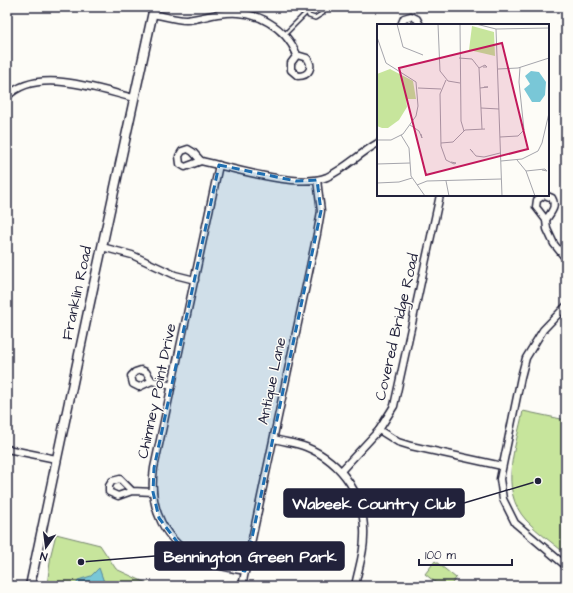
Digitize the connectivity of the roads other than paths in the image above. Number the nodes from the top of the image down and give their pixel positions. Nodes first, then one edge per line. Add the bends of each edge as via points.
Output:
1 (244, 7) edge
2 (305, 7) edge
3 (324, 7) edge
4 (154, 10) edge
5 (226, 10) edge
6 (306, 13) junction
7 (245, 14) junction
8 (401, 24) edge
9 (419, 24) edge
10 (285, 34) junction
11 (297, 55) dead end
12 (7, 97) edge
13 (134, 98) junction
14 (377, 144) edge
15 (201, 161) dead end
16 (219, 165) junction
17 (317, 180) junction
18 (440, 196) edge
19 (543, 196) edge
20 (547, 196) edge
21 (546, 220) junction
22 (102, 247) junction
23 (566, 259) edge
24 (195, 280) junction
25 (566, 306) edge
26 (152, 381) dead end
27 (172, 386) junction
28 (379, 430) junction
29 (274, 439) junction
30 (7, 449) edge
31 (56, 459) junction
32 (502, 466) junction
33 (341, 471) junction
34 (132, 491) dead end
35 (153, 492) junction
36 (566, 566) edge
37 (245, 571) junction
38 (30, 586) edge
39 (242, 586) edge
40 (355, 586) edge

1 - 7 lane
2 - 6 lane
3 - 6 lane via 323,13 318,17 311,17
4 - 5 street via 188,20
4 - 13 street, Franklin Road
5 - 7 street
6 - 10 lane
7 - 10 street via 269,23
8 - 9 street via 404,18 411,16
10 - 11 street
12 - 13 street via 25,85 45,81 61,82
13 - 22 street, Franklin Road
14 - 17 street via 335,173
15 - 16 street
16 - 17 street via 296,181
16 - 24 street, Chimney Point Drive
17 - 29 street, Antique Lane via 320,221
18 - 28 street, Covered Bridge Road via 396,399
19 - 21 street via 537,200 536,206
20 - 21 street via 552,198 554,208
21 - 23 street via 550,238
22 - 24 street via 132,255 175,275
22 - 31 street, Franklin Road
24 - 27 street, Chimney Point Drive
25 - 32 street via 543,330 526,358
26 - 27 street
27 - 35 street, Chimney Point Drive via 154,468
28 - 32 street via 398,442 411,446
28 - 33 street, Covered Bridge Road
29 - 33 street via 314,450
29 - 37 street, Antique Lane
30 - 31 street
31 - 38 street, Franklin Road
32 - 36 street via 501,493 512,518 523,532
33 - 40 street via 358,498 364,526
34 - 35 street
35 - 37 street, Chimney Point Drive via 159,518 181,547 209,563
37 - 39 street, Antique Lane

